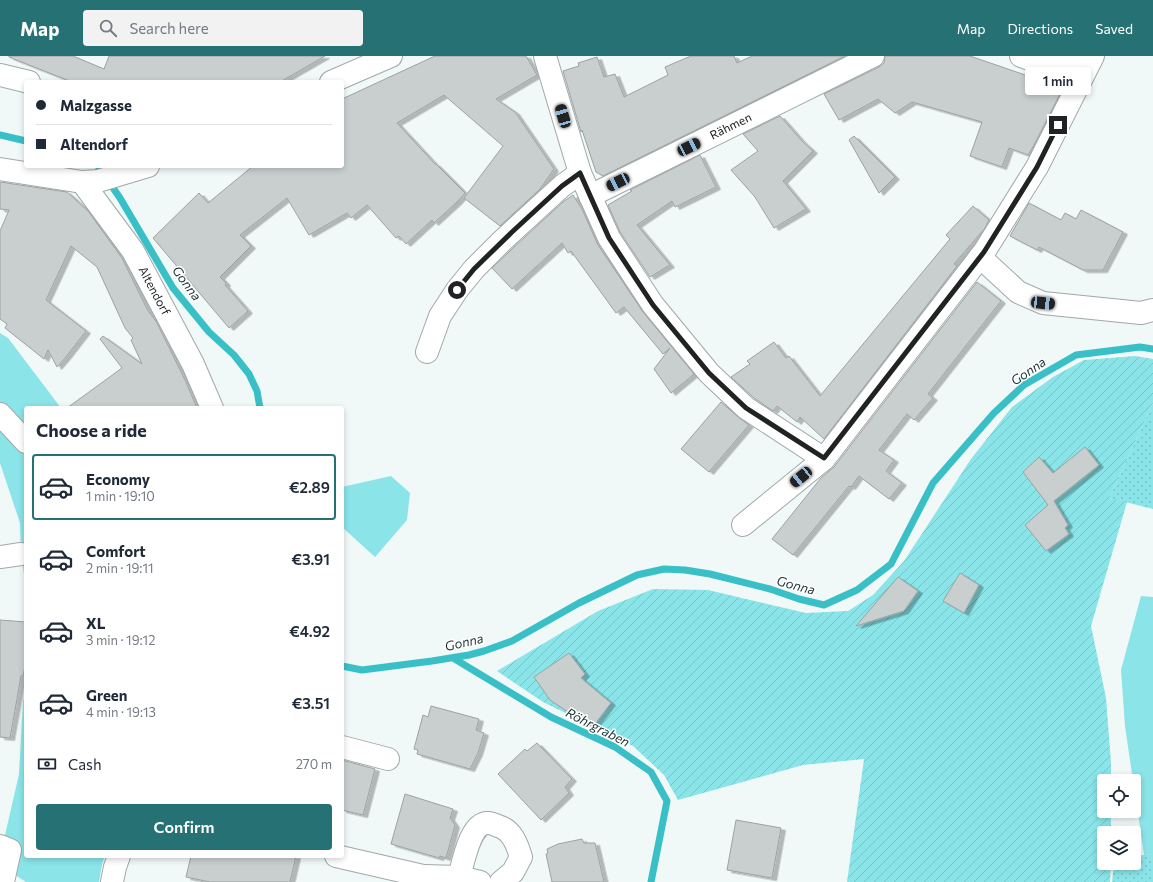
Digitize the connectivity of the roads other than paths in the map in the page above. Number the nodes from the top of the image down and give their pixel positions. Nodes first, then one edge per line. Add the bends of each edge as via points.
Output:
1 (391, 56) edge
2 (545, 56) edge
3 (873, 56) edge
4 (1021, 56) edge
5 (1089, 56) edge
6 (1093, 56) edge
7 (0, 75) edge
8 (336, 80) edge
9 (24, 81) edge
10 (141, 168) edge
11 (0, 169) edge
12 (580, 173) junction
13 (90, 182) junction
14 (590, 196) junction
15 (980, 257) junction
16 (1153, 310) edge
17 (427, 352) dead end
18 (211, 406) edge
19 (0, 414) edge
20 (24, 440) edge
21 (824, 458) junction
22 (743, 524) dead end
23 (344, 748) edge
24 (388, 759) dead end
25 (5, 848) edge
26 (118, 858) edge
27 (343, 858) edge
28 (459, 877) junction
29 (422, 879) edge
30 (3, 882) edge
31 (112, 882) edge
32 (480, 882) edge
33 (502, 882) edge

1 - 8 street
2 - 12 street
3 - 14 street, Rähmen
4 - 5 street via 1051,67 1070,66
6 - 15 street via 1037,167
7 - 9 street
10 - 13 street
11 - 13 street
12 - 14 street
12 - 17 street via 562,186 474,269 440,316
13 - 18 street, Altendorf via 133,251 193,364
14 - 21 street via 609,238 653,305 709,373 746,408
15 - 16 street via 1018,292 1043,303 1141,312
15 - 21 street
19 - 20 street
21 - 22 street
23 - 24 street
25 - 30 street
26 - 31 street
27 - 29 street
28 - 29 street
28 - 32 street
28 - 33 street via 470,840 478,826 488,823 505,828 516,843 521,857 513,872

